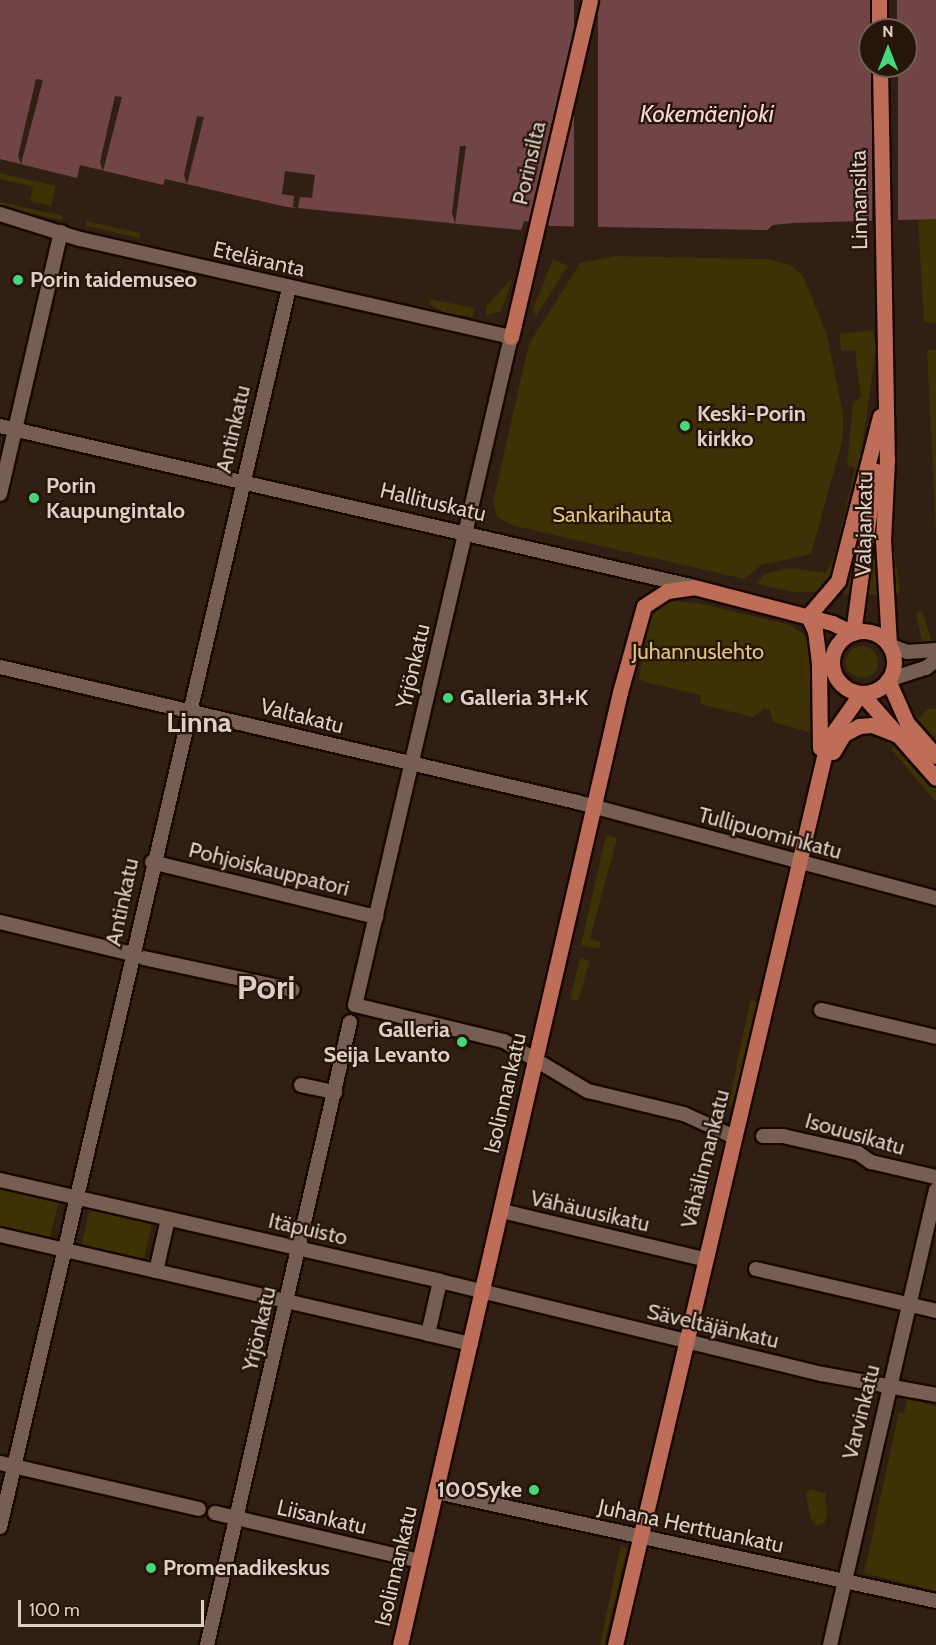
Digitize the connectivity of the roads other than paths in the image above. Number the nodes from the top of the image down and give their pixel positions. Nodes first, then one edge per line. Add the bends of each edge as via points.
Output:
1 (590, 0) edge
2 (879, 0) edge
3 (879, 18) edge
4 (880, 78) edge
5 (0, 214) edge
6 (61, 232) junction
7 (289, 288) junction
8 (884, 334) joint
9 (511, 337) junction
10 (884, 405) junction
11 (0, 426) edge
12 (14, 430) junction
13 (243, 482) junction
14 (0, 494) edge
15 (465, 533) junction
16 (694, 587) junction
17 (808, 616) junction
18 (853, 633) junction
19 (889, 645) junction
20 (936, 650) edge
21 (936, 660) edge
22 (0, 667) edge
23 (888, 680) junction
24 (861, 693) junction
25 (190, 711) junction
26 (895, 734) junction
27 (936, 756) edge
28 (412, 765) junction
29 (936, 778) edge
30 (815, 792) junction
31 (593, 809) junction
32 (152, 862) junction
33 (798, 862) junction
34 (936, 898) edge
35 (376, 917) junction
36 (0, 922) edge
37 (138, 956) junction
38 (293, 990) dead end
39 (821, 1010) dead end
40 (350, 1022) dead end
41 (936, 1037) edge
42 (537, 1057) junction
43 (301, 1084) dead end
44 (335, 1092) junction
45 (763, 1136) dead end
46 (734, 1137) junction
47 (936, 1177) edge
48 (0, 1180) edge
49 (936, 1190) edge
50 (76, 1197) junction
51 (502, 1211) junction
52 (168, 1219) junction
53 (0, 1235) edge
54 (299, 1249) junction
55 (64, 1250) junction
56 (704, 1259) junction
57 (756, 1269) dead end
58 (156, 1271) junction
59 (440, 1281) junction
60 (482, 1292) junction
61 (287, 1301) junction
62 (909, 1305) junction
63 (936, 1311) edge
64 (428, 1334) junction
65 (685, 1341) junction
66 (471, 1344) junction
67 (890, 1386) junction
68 (936, 1395) edge
69 (0, 1463) edge
70 (14, 1467) junction
71 (437, 1492) junction
72 (199, 1509) dead end
73 (215, 1513) dead end
74 (236, 1518) junction
75 (0, 1527) edge
76 (640, 1536) junction
77 (420, 1561) junction
78 (845, 1581) junction
79 (936, 1601) edge
80 (207, 1645) edge
81 (400, 1645) edge
82 (615, 1645) edge
83 (830, 1645) edge

1 - 9 main road, Porinsilta
2 - 3 main road
4 - 8 main road, Linnansilta
5 - 6 street, Eteläranta
6 - 7 street, Eteläranta
6 - 12 street
7 - 9 street, Eteläranta
7 - 13 street, Antinkatu
8 - 10 main road, Valajankatu
9 - 15 street, Yrjönkatu
10 - 17 main road via 838,581
10 - 18 main road, Valajankatu
10 - 19 main road, Valajankatu via 884,566
11 - 12 street, Hallituskatu
12 - 13 street, Hallituskatu
12 - 14 street
13 - 15 street, Hallituskatu
13 - 25 street, Antinkatu
15 - 16 street, Hallituskatu
15 - 28 street, Yrjönkatu
16 - 17 main road, Hallituskatu
16 - 31 main road, Isolinnankatu via 654,597 641,612
17 - 18 main road, Hallituskatu
17 - 30 main road via 818,648 823,727 814,775
18 - 19 main road via 873,633
18 - 24 main road via 838,644 832,668 844,687
19 - 20 street via 907,652
19 - 23 main road via 893,661
21 - 23 street via 926,668
22 - 25 street, Valtakatu
23 - 24 main road via 876,690
23 - 27 main road via 907,723
24 - 26 main road
24 - 30 main road, Vähälinnankatu via 828,740
25 - 28 street, Valtakatu
25 - 32 street, Antinkatu
26 - 29 main road
26 - 30 main road via 866,724 844,734
28 - 31 street, Valtakatu via 577,802
28 - 35 street, Yrjönkatu
30 - 33 main road, Vähälinnankatu
31 - 33 street, Tullipuominkatu
31 - 42 main road, Isolinnankatu
32 - 35 street, Pohjoiskauppatori
32 - 37 street, Antinkatu
33 - 34 street, Tullipuominkatu
33 - 46 main road, Vähälinnankatu
35 - 42 street, Yrjönkatu via 355,1005 504,1041
36 - 37 street
37 - 38 street
37 - 50 street, Antinkatu
39 - 41 street
40 - 44 street, Yrjönkatu
42 - 46 street via 588,1090 684,1114
42 - 51 main road, Isolinnankatu
43 - 44 street
44 - 54 street, Yrjönkatu
45 - 47 street, Isouusikatu via 783,1136 858,1153 870,1162
46 - 56 main road, Vähälinnankatu
48 - 50 street, Itäpuisto
49 - 62 street, Varvinkatu
50 - 52 street, Itäpuisto
50 - 55 street, Antinkatu
51 - 56 street, Vähäuusikatu
51 - 60 main road, Isolinnankatu
52 - 54 street, Itäpuisto
52 - 58 street
53 - 55 street
54 - 59 street, Itäpuisto
54 - 61 street, Yrjönkatu
55 - 58 street
55 - 70 street, Antinkatu
56 - 65 main road, Vähälinnankatu
57 - 62 street
58 - 61 street
59 - 60 street, Itäpuisto
59 - 64 street
60 - 65 street, Säveltäjänkatu
60 - 66 main road, Isolinnankatu
61 - 64 street
61 - 74 street, Yrjönkatu
62 - 63 street
62 - 67 street, Varvinkatu
64 - 66 street
65 - 67 street, Säveltäjänkatu
65 - 76 main road, Vähälinnankatu
66 - 71 main road, Isolinnankatu
67 - 68 street, Säveltäjänkatu
67 - 78 street, Varvinkatu
69 - 70 street
70 - 72 street
70 - 75 street, Antinkatu
71 - 76 street, Juhana Herttuankatu
71 - 77 main road, Isolinnankatu
73 - 74 street, Liisankatu
74 - 77 street, Liisankatu
74 - 80 street, Yrjönkatu
76 - 78 street, Juhana Herttuankatu
76 - 82 main road, Vähälinnankatu
77 - 81 main road, Isolinnankatu
78 - 79 street, Juhana Herttuankatu
78 - 83 street, Varvinkatu

